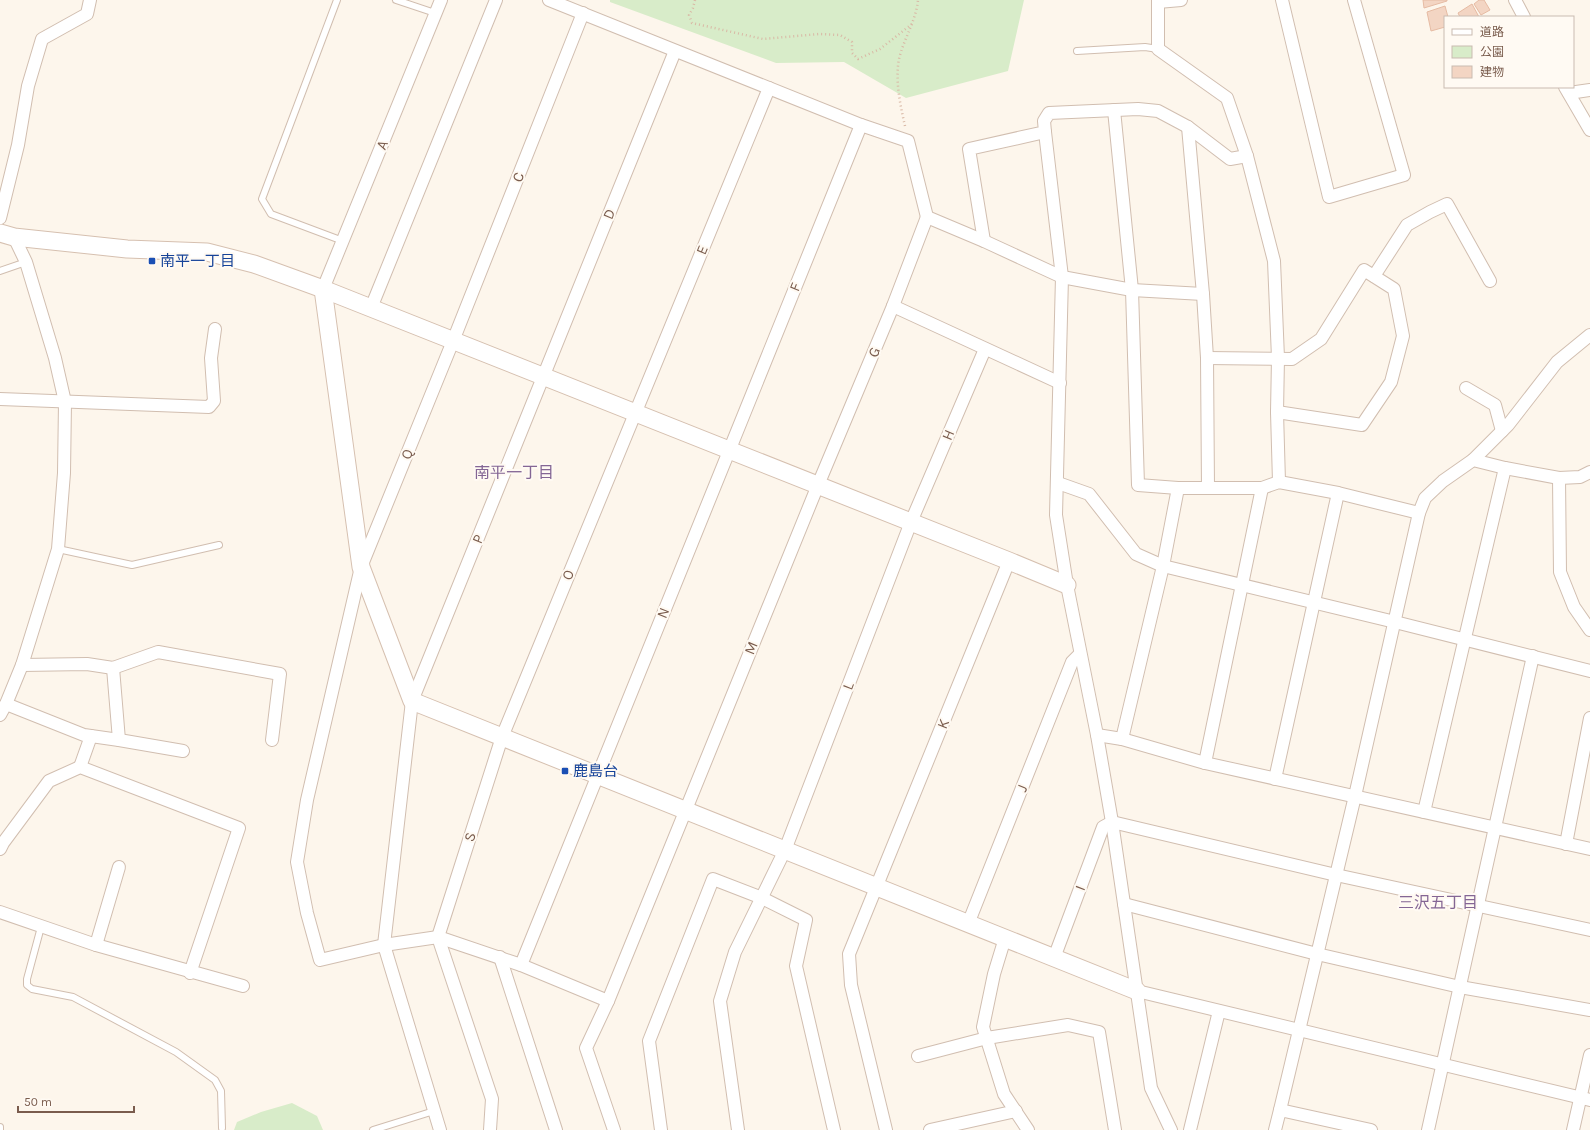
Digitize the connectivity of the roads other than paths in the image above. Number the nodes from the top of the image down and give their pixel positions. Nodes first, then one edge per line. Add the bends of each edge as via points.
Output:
1 (90, 0) edge
2 (336, 0) edge
3 (396, 0) edge
4 (441, 0) edge
5 (496, 0) edge
6 (549, 0) edge
7 (1182, 0) edge
8 (1282, 0) edge
9 (1354, 0) edge
10 (1515, 0) edge
11 (1158, 1) edge
12 (583, 13) junction
13 (435, 14) junction
14 (1523, 16) edge
15 (1158, 49) junction
16 (675, 51) junction
17 (1077, 51) dead end
18 (769, 88) junction
19 (1567, 90) edge
20 (1590, 90) edge
21 (1114, 110) junction
22 (861, 125) junction
23 (1188, 127) junction
24 (1590, 130) edge
25 (1045, 132) junction
26 (1247, 156) junction
27 (927, 217) junction
28 (0, 218) edge
29 (7, 235) edge
30 (343, 241) junction
31 (984, 241) junction
32 (26, 262) junction
33 (0, 271) edge
34 (1374, 276) junction
35 (1062, 277) junction
36 (1490, 281) dead end
37 (323, 290) junction
38 (1132, 290) junction
39 (1203, 294) junction
40 (893, 306) junction
41 (371, 308) junction
42 (215, 329) dead end
43 (1590, 335) edge
44 (453, 341) junction
45 (985, 349) junction
46 (1207, 358) junction
47 (1278, 358) junction
48 (543, 376) junction
49 (1060, 383) junction
50 (1466, 388) dead end
51 (0, 399) edge
52 (65, 402) junction
53 (1277, 412) junction
54 (635, 413) junction
55 (1502, 430) junction
56 (729, 450) junction
57 (1473, 460) junction
58 (1505, 468) junction
59 (1590, 472) edge
60 (1559, 478) junction
61 (1279, 482) junction
62 (1058, 483) junction
63 (818, 485) junction
64 (1178, 488) junction
65 (1208, 488) junction
66 (1262, 488) junction
67 (1338, 493) junction
68 (1419, 513) junction
69 (911, 522) junction
70 (219, 545) dead end
71 (58, 549) junction
72 (1009, 561) junction
73 (1163, 566) junction
74 (361, 567) junction
75 (1067, 585) junction
76 (1242, 586) junction
77 (1314, 602) junction
78 (1395, 622) junction
79 (1590, 630) edge
80 (1465, 639) junction
81 (1080, 654) junction
82 (1533, 656) junction
83 (22, 665) junction
84 (113, 668) junction
85 (1590, 671) edge
86 (412, 701) junction
87 (3, 709) edge
88 (1590, 718) edge
89 (1097, 735) junction
90 (91, 736) junction
91 (502, 737) junction
92 (1122, 739) junction
93 (119, 740) junction
94 (272, 740) dead end
95 (183, 751) dead end
96 (1205, 763) junction
97 (80, 767) junction
98 (597, 776) junction
99 (1275, 779) junction
100 (1355, 796) junction
101 (684, 810) junction
102 (1424, 812) junction
103 (1112, 822) junction
104 (1495, 827) junction
105 (1566, 844) junction
106 (0, 849) edge
107 (1590, 849) edge
108 (785, 850) junction
109 (119, 867) dead end
110 (1336, 875) junction
111 (876, 887) junction
112 (762, 898) junction
113 (1124, 904) junction
114 (1478, 906) junction
115 (0, 912) edge
116 (968, 924) junction
117 (41, 927) junction
118 (1590, 930) edge
119 (438, 937) junction
120 (1004, 938) junction
121 (96, 945) junction
122 (384, 945) junction
123 (1318, 954) junction
124 (500, 957) junction
125 (1054, 958) junction
126 (521, 965) junction
127 (190, 973) junction
128 (243, 986) dead end
129 (1460, 987) junction
130 (1136, 991) junction
131 (608, 1001) junction
132 (1590, 1010) edge
133 (1219, 1011) junction
134 (1299, 1030) junction
135 (987, 1038) junction
136 (1590, 1055) edge
137 (918, 1056) dead end
138 (1443, 1064) junction
139 (1585, 1099) edge
140 (1280, 1110) junction
141 (1016, 1111) junction
142 (434, 1112) junction
143 (222, 1128) dead end
144 (373, 1130) edge
145 (440, 1130) edge
146 (490, 1130) edge
147 (556, 1130) edge
148 (614, 1130) edge
149 (661, 1130) edge
150 (738, 1130) edge
151 (834, 1130) edge
152 (886, 1130) edge
153 (930, 1130) edge
154 (1028, 1130) edge
155 (1115, 1130) edge
156 (1171, 1130) edge
157 (1190, 1130) edge
158 (1276, 1130) edge
159 (1371, 1130) edge
160 (1428, 1130) edge
161 (1572, 1130) edge

1 - 28 street via 87,14 42,39 28,86 18,145
2 - 30 lane via 262,199 271,214
3 - 13 lane
4 - 13 street, A
5 - 41 street
6 - 12 street
7 - 11 street
8 - 9 street via 1329,197 1404,175
10 - 14 street
11 - 15 street
12 - 16 street
12 - 44 street, C
13 - 30 street, A
15 - 17 lane via 1145,47
15 - 26 street via 1227,98
16 - 18 street
16 - 48 street, D
18 - 22 street
18 - 54 street, E
19 - 20 street
19 - 24 street
21 - 23 street via 1158,111
21 - 25 street via 1049,113 1044,121
21 - 38 street
22 - 27 street via 908,141
22 - 56 street, F
23 - 26 street via 1230,159
23 - 39 street
25 - 31 street via 969,149
25 - 35 street
26 - 47 street via 1274,261
27 - 31 street
27 - 40 street, G
29 - 32 street
29 - 37 street via 127,249 207,252 254,264
30 - 37 street, A
31 - 35 street
32 - 33 lane
32 - 52 street via 55,358
34 - 36 street via 1407,225 1447,204
34 - 47 street via 1364,270 1321,339 1292,359
34 - 53 street via 1394,289 1403,336 1391,382 1362,425
35 - 38 street
35 - 49 street
37 - 41 street
37 - 74 street
38 - 39 street
38 - 64 street via 1138,485
39 - 46 street
40 - 45 street
40 - 63 street, G
41 - 44 street
42 - 52 street via 211,358 214,401 209,407
43 - 55 street via 1557,362
44 - 48 street
44 - 74 street, Q
45 - 49 street
45 - 69 street, H
46 - 47 street
46 - 65 street
47 - 53 street
48 - 54 street
48 - 86 street, P
49 - 62 street
50 - 55 street via 1495,405
51 - 52 street
52 - 71 street via 64,473
53 - 61 street
54 - 56 street
54 - 91 street, O
55 - 57 street
56 - 63 street
56 - 98 street, N
57 - 58 street
57 - 68 street via 1443,481 1425,498
58 - 60 street
58 - 80 street
59 - 60 street via 1580,477
60 - 79 street via 1560,572 1574,607
61 - 66 street
61 - 67 street
62 - 73 street via 1089,494 1136,554
62 - 75 street via 1056,515
63 - 69 street
63 - 101 street, M
64 - 65 street
64 - 73 street
65 - 66 street
66 - 76 street
67 - 68 street
67 - 77 street
68 - 78 street
69 - 72 street
69 - 108 street, L
70 - 71 lane via 132,565
71 - 83 street
72 - 75 street
72 - 111 street, K
73 - 76 street
73 - 92 street
74 - 86 street
74 - 122 street, Q via 307,800 296,862 306,913 320,960
75 - 81 street
76 - 77 street
76 - 96 street
77 - 78 street
77 - 99 street
78 - 80 street
78 - 100 street
80 - 82 street
80 - 102 street
81 - 89 street
81 - 116 street, J via 1072,662
82 - 85 street
82 - 104 street
83 - 84 street via 86,664
83 - 87 street
84 - 93 street
84 - 94 street via 158,652 280,674
86 - 91 street
86 - 122 street, P
87 - 90 street via 84,736
88 - 105 street
89 - 92 street
89 - 103 street
90 - 93 street
90 - 97 street
91 - 98 street
91 - 119 street, S
92 - 96 street
93 - 95 street
96 - 99 street
97 - 106 street via 49,781
97 - 127 street via 239,828
98 - 101 street
98 - 126 street, N
99 - 100 street
100 - 102 street
100 - 110 street
101 - 108 street
101 - 131 street, M
102 - 104 street
103 - 110 street
103 - 113 street
103 - 125 street, I via 1103,827
104 - 105 street
104 - 114 street
105 - 107 street
108 - 111 street
108 - 112 street, L
109 - 121 street
110 - 114 street
110 - 123 street
111 - 116 street
111 - 152 street, K via 848,954 851,986
112 - 149 street via 713,879 649,1041
112 - 150 street, L via 735,952 720,1001
112 - 151 street via 806,920 796,966
113 - 123 street
113 - 130 street
114 - 118 street
114 - 129 street
115 - 117 street
116 - 120 street
117 - 121 street
117 - 143 lane via 27,979 28,985 73,998 176,1052 215,1080 221,1091
119 - 122 street
119 - 124 street
119 - 146 street via 492,1099
120 - 125 street
120 - 135 street via 983,1027
121 - 127 street
122 - 142 street
123 - 129 street
123 - 134 street
124 - 126 street
124 - 147 street
125 - 130 street
126 - 131 street
127 - 128 street
129 - 132 street
129 - 138 street
130 - 133 street
130 - 156 street via 1151,1088
131 - 148 street, M via 586,1048
133 - 134 street
133 - 157 street
134 - 138 street
134 - 140 street
135 - 137 street
135 - 141 street via 1004,1094
135 - 155 street via 1068,1026 1099,1032
136 - 139 street
138 - 139 street
138 - 160 street
139 - 161 street
140 - 158 street
140 - 159 street
141 - 153 street
141 - 154 street
142 - 144 lane
142 - 145 street

